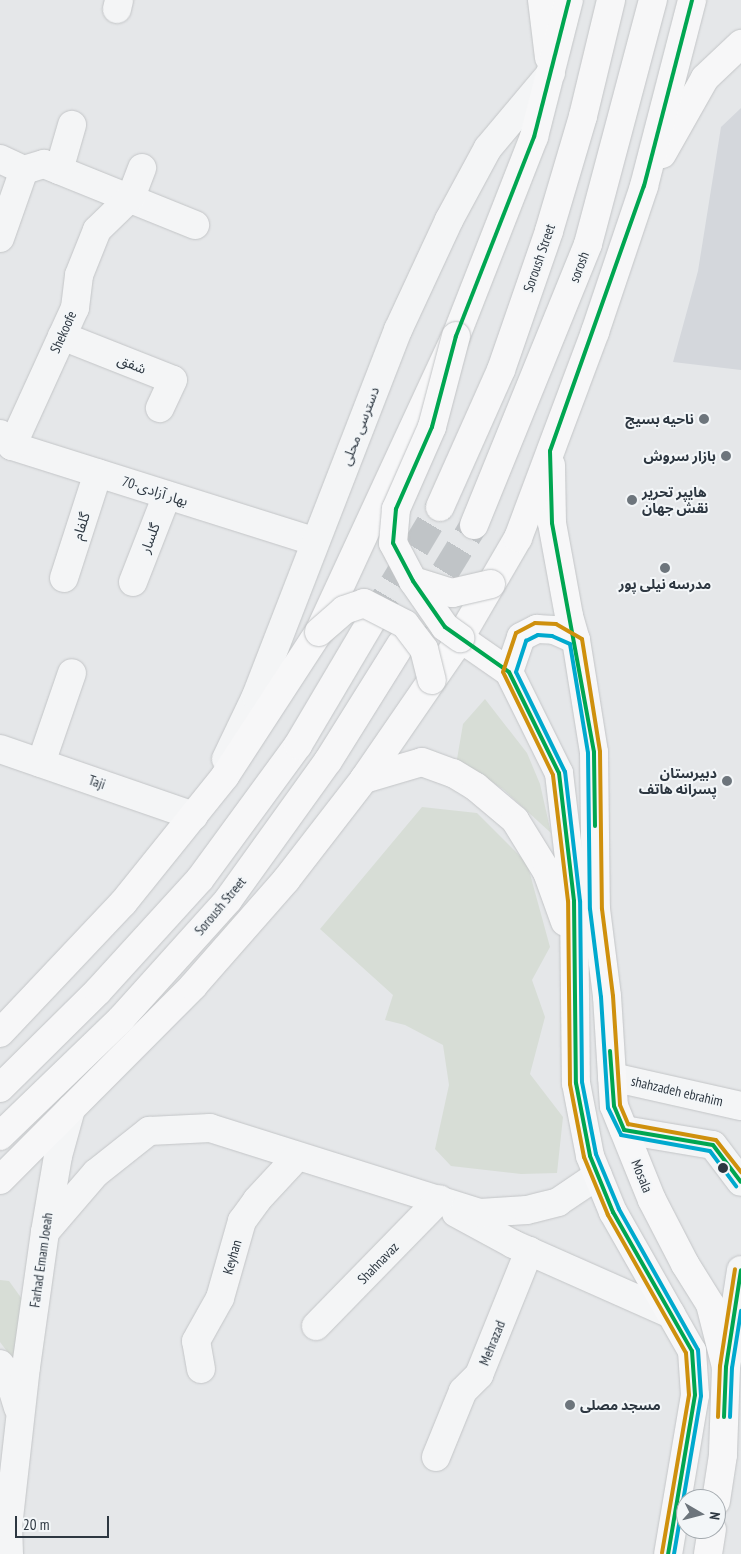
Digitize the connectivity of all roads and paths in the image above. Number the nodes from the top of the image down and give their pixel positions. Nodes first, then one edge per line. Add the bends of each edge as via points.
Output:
1 (542, 0) edge
2 (569, 0) edge
3 (611, 0) edge
4 (653, 0) edge
5 (692, 0) edge
6 (741, 44) edge
7 (551, 73) junction
8 (72, 125) dead end
9 (12, 164) edge
10 (142, 168) dead end
11 (59, 170) junction
12 (644, 186) junction
13 (131, 197) junction
14 (195, 225) dead end
15 (0, 238) edge
16 (62, 336) junction
17 (456, 336) junction
18 (160, 408) dead end
19 (6, 440) edge
20 (550, 451) junction
21 (98, 473) junction
22 (167, 495) junction
23 (440, 507) tunnel mouth
24 (474, 525) tunnel mouth
25 (314, 541) junction
26 (64, 578) dead end
27 (413, 581) junction
28 (134, 582) dead end
29 (491, 584) junction
30 (372, 620) tunnel mouth
31 (319, 632) junction
32 (460, 638) junction
33 (576, 640) junction
34 (401, 644) tunnel mouth
35 (509, 672) junction
36 (72, 673) dead end
37 (432, 680) junction
38 (0, 749) edge
39 (41, 763) junction
40 (364, 779) junction
41 (200, 808) junction
42 (574, 946) junction
43 (0, 1033) edge
44 (612, 1077) junction
45 (0, 1088) edge
46 (741, 1106) edge
47 (71, 1109) junction
48 (624, 1130) junction
49 (0, 1136) edge
50 (297, 1157) junction
51 (598, 1174) junction
52 (0, 1180) edge
53 (741, 1182) edge
54 (440, 1199) junction
55 (45, 1232) junction
56 (529, 1251) junction
57 (741, 1270) edge
58 (671, 1314) junction
59 (316, 1326) dead end
60 (0, 1364) edge
61 (726, 1367) junction
62 (201, 1369) dead end
63 (20, 1414) junction
64 (436, 1457) dead end
65 (718, 1489) edge
66 (710, 1539) edge
67 (9, 1554) edge
68 (668, 1554) edge
69 (708, 1554) edge

1 - 7 main road
2 - 7 main road
3 - 23 main road, Soroush Street via 583,116 549,231 501,370
4 - 24 main road, sorosh via 588,244
5 - 12 main road
6 - 12 main road via 705,78
7 - 17 main road via 534,137
7 - 25 street, دسترسی محلی via 488,148 449,220 398,330
8 - 11 street
9 - 11 street via 44,164
9 - 15 street
10 - 13 street
11 - 13 street
12 - 20 main road
13 - 14 street
13 - 16 street, Shekoofe via 97,230 79,275 75,308
16 - 18 street, شفق via 173,380
16 - 19 street, Shekoofe
17 - 27 main road, bridge via 432,427 396,509 393,543
17 - 31 main road
19 - 21 street, 70-بهار آزادی
20 - 29 main road via 518,538
20 - 33 main road, Mosala via 552,523
21 - 22 street, 70-بهار آزادی
21 - 26 street, گلفام
22 - 25 street, 70-بهار آزادی
22 - 28 street, گلسار
25 - 41 street, دسترسی محلی via 256,696
27 - 29 main road, bridge via 452,593
27 - 32 main road, bridge via 445,627
29 - 32 main road
30 - 45 main road via 298,744 200,879 98,991
31 - 37 main road, bridge via 344,610 364,603 405,624 424,649
31 - 41 main road via 225,776
32 - 35 main road
32 - 37 main road
33 - 35 main road via 554,630 538,630 521,637
33 - 44 main road, Mosala via 594,752 596,909
34 - 49 main road, Soroush Street via 328,761 228,900 121,1019
35 - 42 main road via 559,773 574,901
36 - 39 street
37 - 40 main road
38 - 39 street, Taji
39 - 41 street, Taji
40 - 42 main road via 422,762 453,773 476,788 515,820 529,842 547,872
40 - 47 main road via 286,880 193,986
41 - 43 main road via 123,904
42 - 51 main road via 576,1084 590,1156
44 - 46 street, shahzadeh ebrahim
44 - 48 main road, Mosala via 614,1106
47 - 52 main road
47 - 55 street, Farhad Emam Joeah via 58,1156
48 - 53 street via 713,1145
48 - 61 main road, Mosala via 652,1200 684,1264 710,1304
50 - 54 street
50 - 55 street via 210,1128 149,1131 96,1173
50 - 62 street, Keyhan via 242,1221 220,1298 196,1341
51 - 54 street via 558,1202 527,1210 480,1212
51 - 58 main road via 613,1212
54 - 56 street via 463,1220
54 - 59 street, Shahnavaz
55 - 63 street, Farhad Emam Joeah
56 - 58 street
56 - 64 street, Mehrazad via 479,1376 463,1391
57 - 61 street
58 - 68 main road via 692,1351 694,1395
60 - 63 street, Farhad Emam Joeah via 8,1375
61 - 65 main road, Mosala via 723,1455
63 - 67 street, Farhad Emam Joeah via 8,1527
66 - 69 main road

